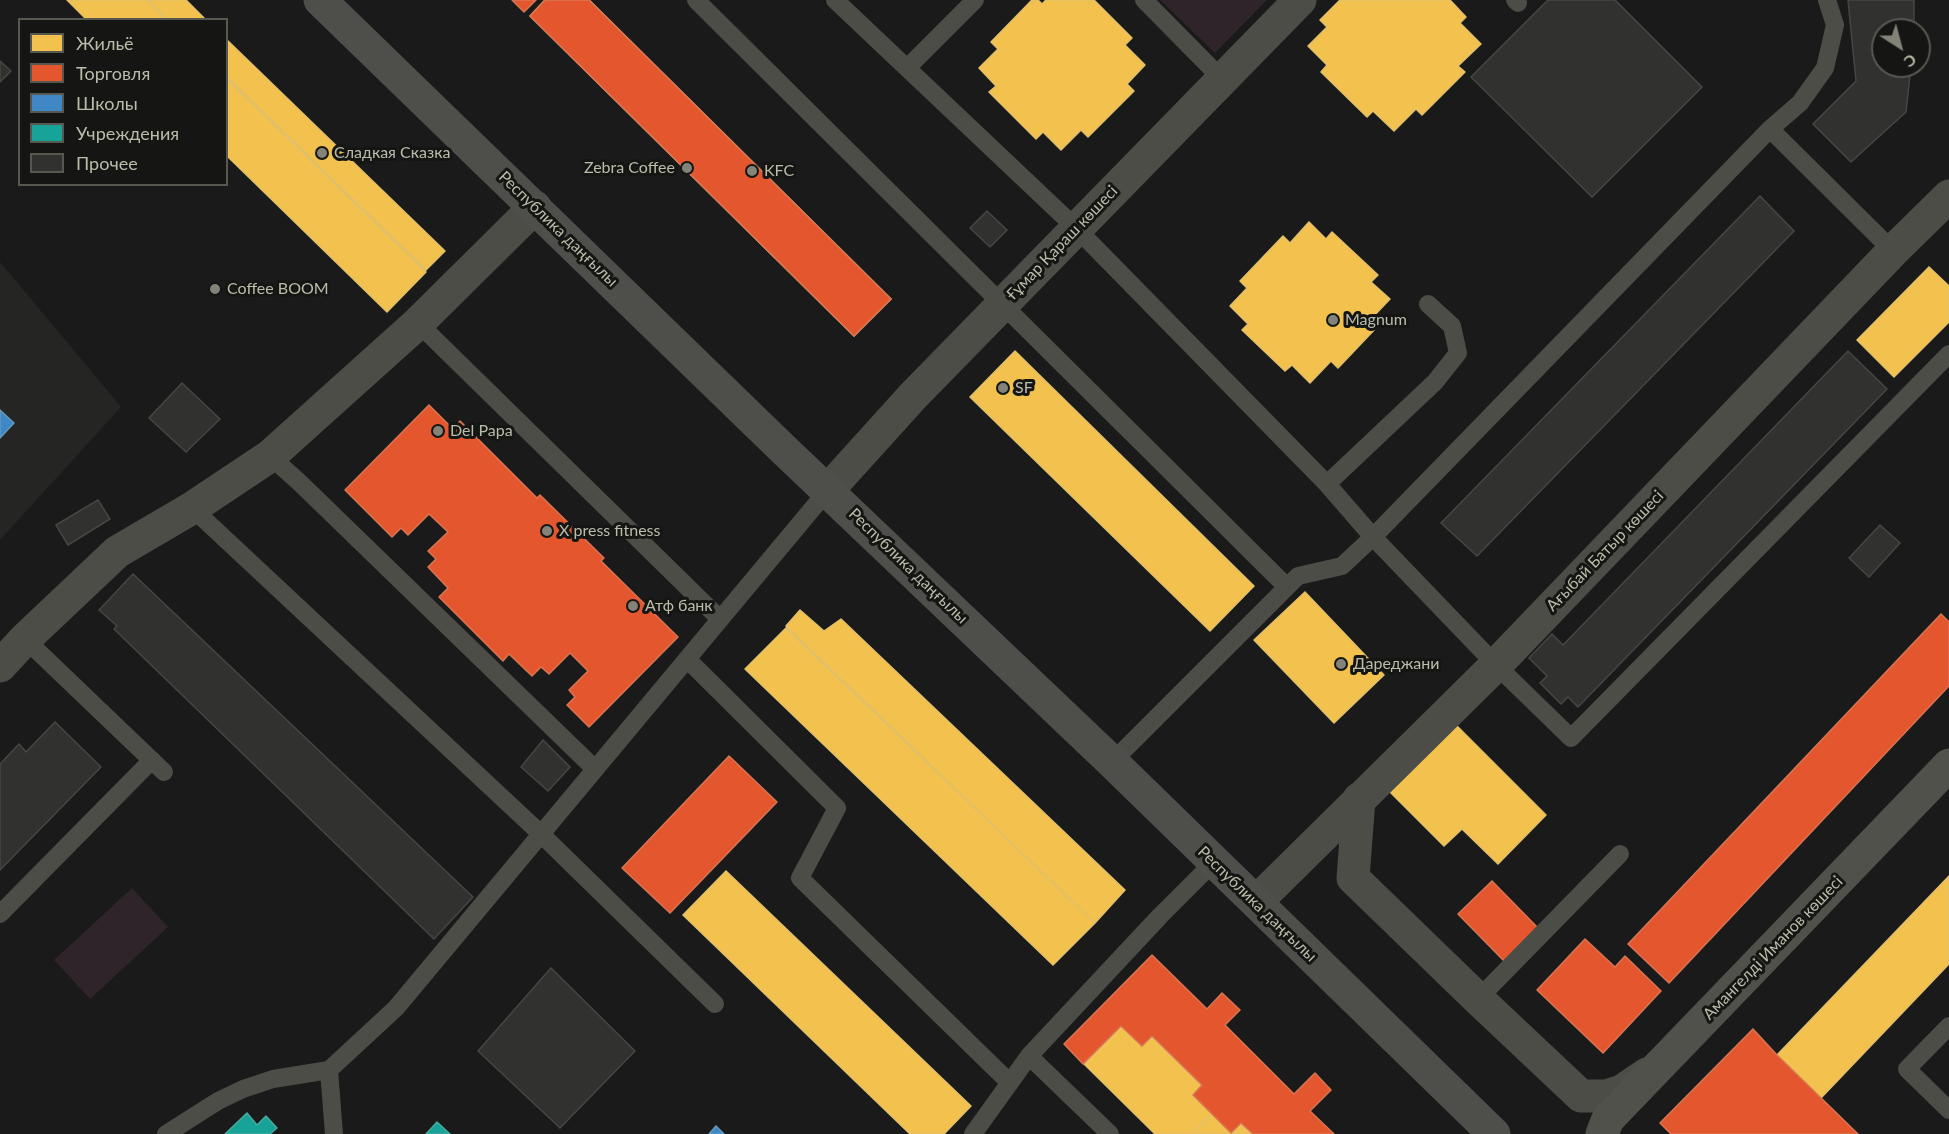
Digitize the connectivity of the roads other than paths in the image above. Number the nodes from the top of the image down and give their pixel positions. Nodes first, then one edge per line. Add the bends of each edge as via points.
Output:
1 (320, 0) edge
2 (696, 0) edge
3 (835, 0) edge
4 (975, 0) edge
5 (1144, 0) edge
6 (1300, 0) edge
7 (1827, 0) edge
8 (907, 68) junction
9 (1222, 79) junction
10 (1770, 129) junction
11 (1949, 195) edge
12 (535, 207) junction
13 (1076, 228) junction
14 (1893, 251) junction
15 (1002, 304) junction
16 (1428, 304) dead end
17 (418, 323) junction
18 (1949, 354) edge
19 (270, 456) junction
20 (1327, 484) junction
21 (828, 490) junction
22 (192, 508) junction
23 (1373, 537) junction
24 (1287, 587) junction
25 (720, 619) junction
26 (25, 639) junction
27 (687, 659) junction
28 (1496, 665) junction
29 (0, 666) edge
30 (1112, 762) junction
31 (1949, 765) edge
32 (595, 769) junction
33 (1359, 800) junction
34 (541, 834) junction
35 (1620, 854) dead end
36 (1214, 862) junction
37 (1248, 896) junction
38 (0, 914) edge
39 (1478, 999) junction
40 (715, 1004) dead end
41 (1949, 1026) edge
42 (1029, 1056) junction
43 (1662, 1063) junction
44 (329, 1070) junction
45 (1010, 1083) junction
46 (1949, 1110) edge
47 (166, 1134) edge
48 (334, 1134) edge
49 (973, 1134) edge
50 (1110, 1134) edge
51 (1494, 1134) edge
52 (1602, 1134) edge

1 - 12 main road, Республика даңғылы
2 - 15 lane
3 - 8 lane
4 - 8 lane
5 - 9 lane
6 - 9 street, Ғұмар Қараш көшесі
7 - 10 lane via 1835,25 1826,68 1800,103
8 - 13 lane
9 - 13 street, Ғұмар Қараш көшесі
10 - 14 lane
10 - 23 lane
11 - 14 street, Ағыбай Батыр көшесі
12 - 17 street
12 - 21 main road, Республика даңғылы
13 - 15 street, Ғұмар Қараш көшесі
13 - 20 lane
14 - 28 street, Ағыбай Батыр көшесі
15 - 21 street, Ғұмар Қараш көшесі
15 - 24 lane
16 - 20 lane via 1452,327 1458,353 1435,382
17 - 19 street
17 - 25 lane
18 - 28 lane via 1571,738
19 - 22 street
19 - 32 lane
20 - 23 lane
21 - 25 lane
21 - 30 main road, Республика даңғылы
22 - 26 street via 117,552
22 - 34 lane
23 - 24 lane via 1342,566 1298,576
23 - 28 lane
24 - 30 lane
25 - 27 lane
26 - 29 street
26 - 38 lane via 158,766
27 - 32 lane
27 - 45 lane via 837,808 800,878
28 - 33 street, Ағыбай Батыр көшесі
30 - 36 main road, Республика даңғылы
31 - 43 street, Амангелді Иманов көшесі
32 - 34 lane
33 - 37 street, Ағыбай Батыр көшесі
33 - 39 street via 1353,878
34 - 40 lane
34 - 44 lane via 411,992
35 - 39 lane
36 - 37 main road, Республика даңғылы
36 - 42 lane
37 - 51 main road, Республика даңғылы
39 - 43 street via 1581,1096 1606,1096 1622,1091
41 - 46 lane via 1907,1069
42 - 45 lane
42 - 50 lane
43 - 52 street, Амангелді Иманов көшесі via 1608,1119
44 - 47 lane via 273,1079 243,1089
44 - 48 lane
45 - 49 lane

